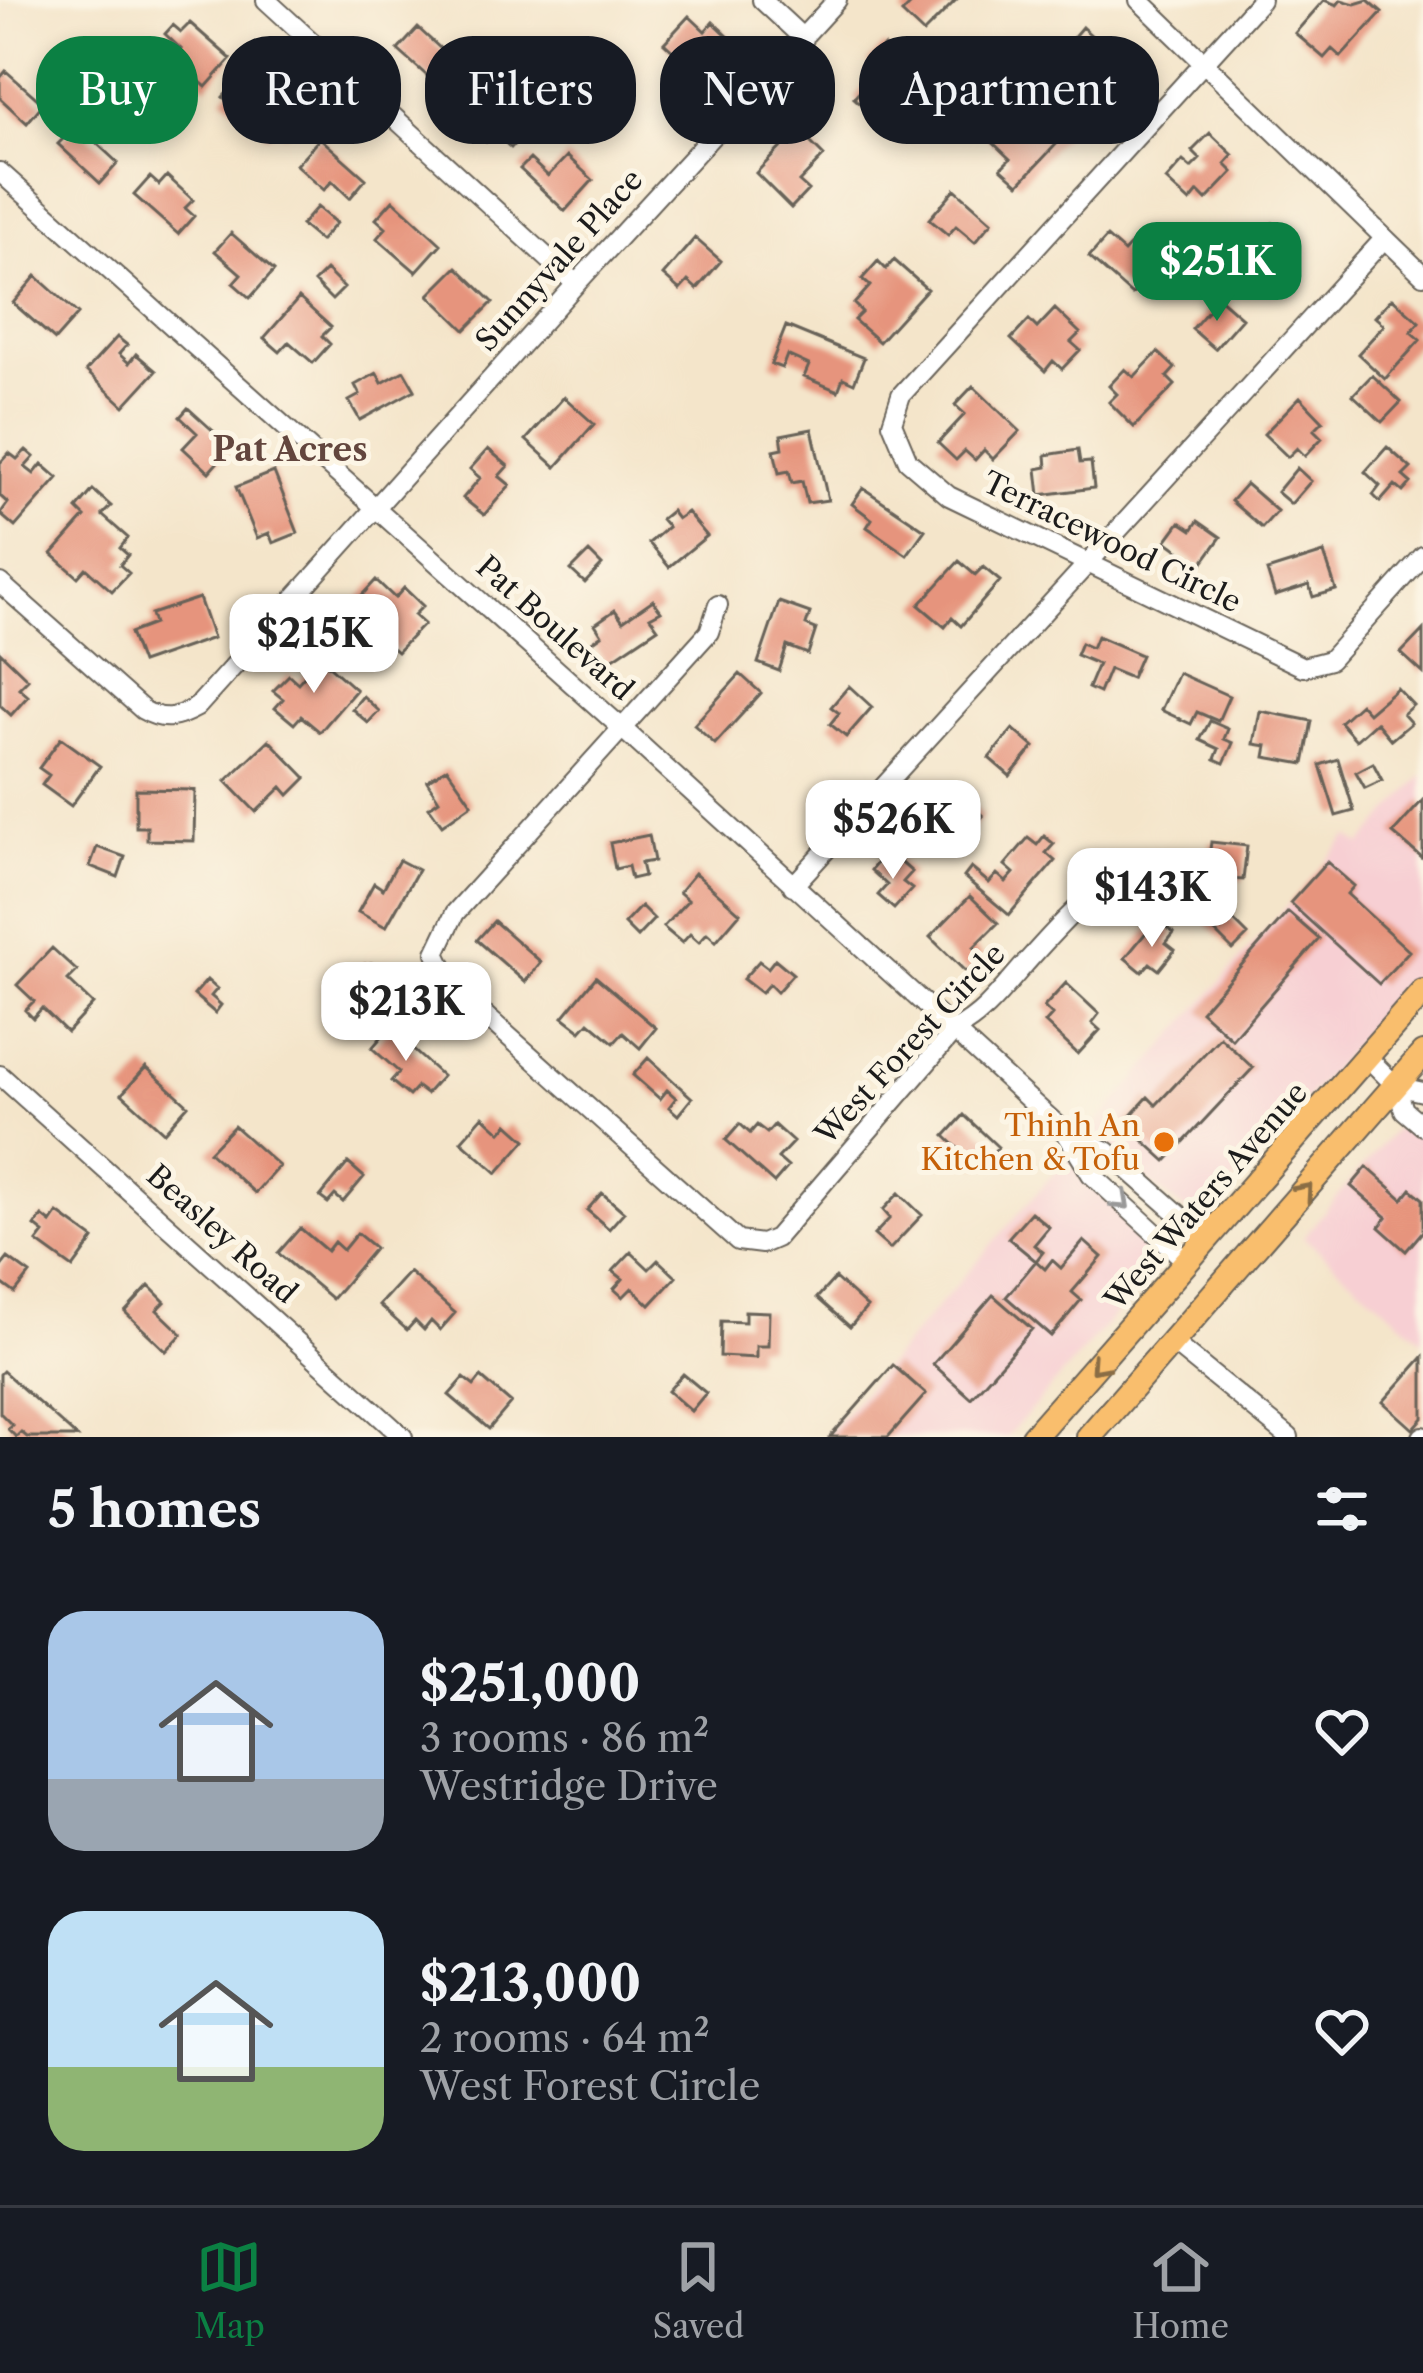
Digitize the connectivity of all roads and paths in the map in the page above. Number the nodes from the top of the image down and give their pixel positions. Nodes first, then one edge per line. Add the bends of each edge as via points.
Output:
1 (266, 0) edge
2 (762, 0) edge
3 (837, 0) edge
4 (1138, 0) edge
5 (1261, 0) edge
6 (801, 36) edge
7 (807, 36) edge
8 (1203, 62) junction
9 (706, 144) edge
10 (0, 172) edge
11 (1383, 240) junction
12 (1423, 275) edge
13 (576, 284) junction
14 (376, 508) junction
15 (1423, 556) edge
16 (1086, 563) junction
17 (1, 585) edge
18 (718, 605) dead end
19 (624, 730) junction
20 (1131, 869) dead end
21 (793, 886) junction
22 (1423, 992) edge
23 (955, 1030) junction
24 (1423, 1054) edge
25 (1367, 1057) junction
26 (0, 1075) edge
27 (1396, 1086) junction
28 (1423, 1092) edge
29 (1423, 1126) edge
30 (1066, 1133) junction
31 (1208, 1240) junction
32 (1189, 1263) junction
33 (1228, 1280) junction
34 (1173, 1343) junction
35 (403, 1437) edge
36 (1033, 1437) edge
37 (1089, 1437) edge
38 (1289, 1437) edge

1 - 13 street
2 - 6 street
3 - 7 street, Sunnyvale Place
4 - 8 street
5 - 8 street, Terracewood Circle
8 - 11 street
8 - 16 street, Terracewood Circle via 901,395 892,423 908,461 949,496
9 - 13 street, Sunnyvale Place
10 - 14 street, Pat Boulevard
11 - 12 street
11 - 16 street
13 - 14 street, Sunnyvale Place
14 - 17 street, Sunnyvale Place via 197,707 176,718 143,710
14 - 19 street, Pat Boulevard
15 - 16 street, Terracewood Circle via 1330,660 1303,668
16 - 21 street
18 - 19 street, West Forest Circle via 710,632
19 - 21 street, Pat Boulevard
19 - 23 street, West Forest Circle via 455,913 436,953 452,986 745,1244 776,1238
20 - 23 street, West Forest Circle via 1100,886 978,1018
21 - 23 street, Pat Boulevard
22 - 25 main road, West Waters Avenue
23 - 30 street, Pat Boulevard
24 - 27 main road
25 - 27 street
25 - 31 main road, West Waters Avenue
26 - 35 street, Beasley Road
27 - 28 street
27 - 29 street via 1404,1110
33 -> 27 main road
30 - 31 street, Pat Boulevard via 1107,1151
30 -> 32 street, Pat Boulevard via 1091,1174
31 - 32 main road, West Waters Avenue
31 - 33 main road
32 - 33 main road
32 -> 36 main road, West Waters Avenue
33 - 34 main road
34 - 37 main road
34 - 38 street

